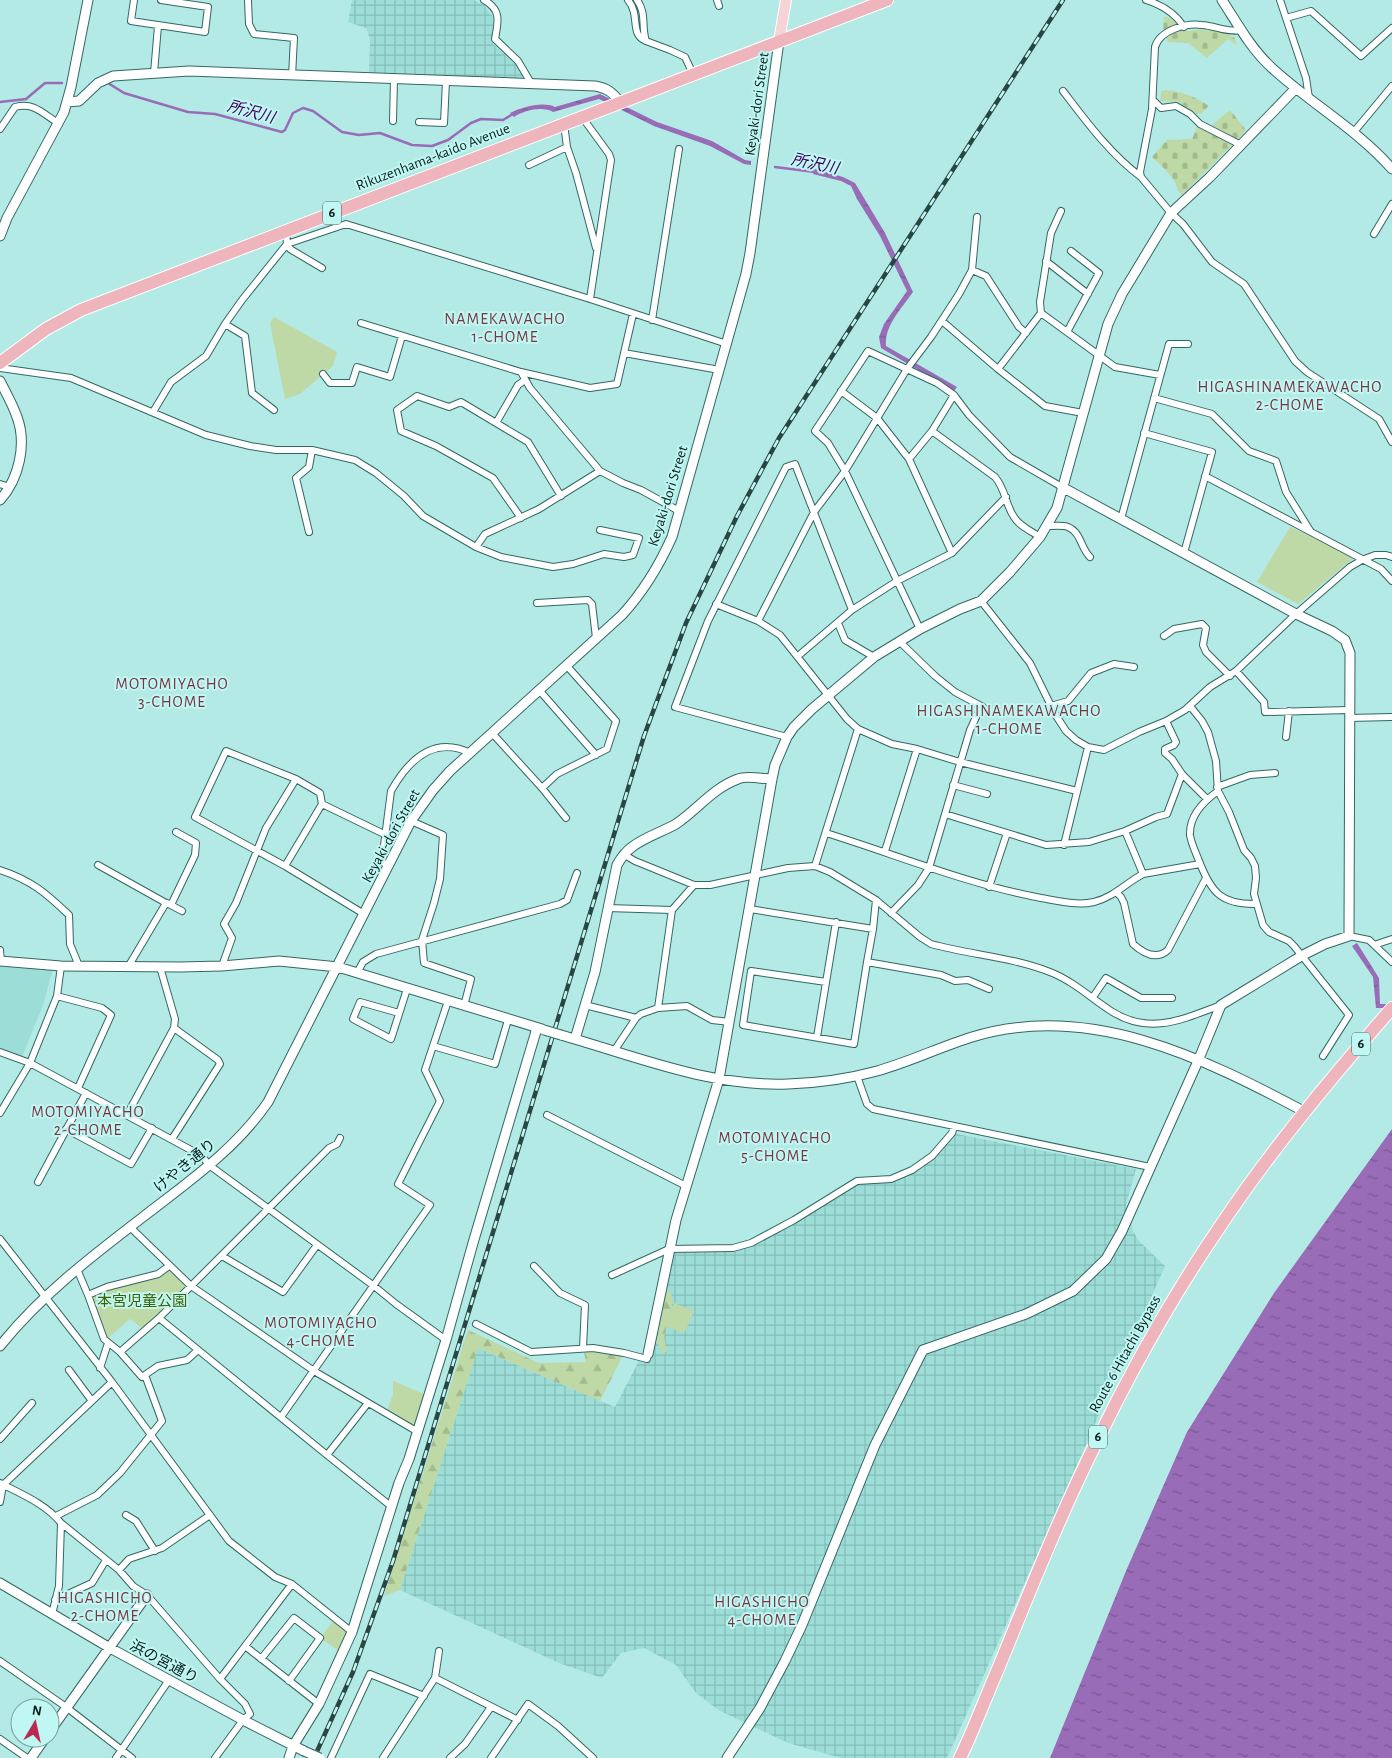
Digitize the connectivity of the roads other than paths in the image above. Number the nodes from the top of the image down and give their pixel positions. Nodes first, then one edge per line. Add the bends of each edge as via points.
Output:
1 (88, 0) edge
2 (134, 0) edge
3 (161, 0) edge
4 (248, 0) edge
5 (484, 0) edge
6 (628, 0) edge
7 (637, 0) edge
8 (786, 0) edge
9 (887, 0) edge
10 (1146, 0) edge
11 (1222, 0) edge
12 (1280, 0) edge
13 (494, 3) edge
14 (1286, 18) junction
15 (158, 26) junction
16 (1184, 27) junction
17 (1392, 28) edge
18 (1242, 30) junction
19 (646, 41) junction
20 (779, 42) junction
21 (154, 73) junction
22 (693, 74) junction
23 (292, 76) junction
24 (394, 79) junction
25 (446, 81) junction
26 (531, 83) junction
27 (1392, 86) edge
28 (1296, 88) junction
29 (1063, 91) dead end
30 (1309, 98) junction
31 (1153, 100) junction
32 (67, 102) junction
33 (620, 102) junction
34 (582, 117) junction
35 (393, 121) dead end
36 (419, 122) dead end
37 (58, 123) junction
38 (564, 124) junction
39 (0, 129) edge
40 (1353, 133) junction
41 (1241, 145) junction
42 (567, 147) junction
43 (679, 149) dead end
44 (529, 165) dead end
45 (1392, 169) edge
46 (1141, 177) junction
47 (1392, 204) edge
48 (1061, 211) dead end
49 (1171, 213) junction
50 (976, 217) dead end
51 (286, 231) junction
52 (1374, 234) dead end
53 (0, 236) edge
54 (288, 244) junction
55 (1071, 250) dead end
56 (596, 251) junction
57 (1046, 261) junction
58 (322, 268) dead end
59 (972, 270) junction
60 (1088, 294) junction
61 (590, 299) junction
62 (1041, 313) junction
63 (633, 314) junction
64 (652, 320) junction
65 (942, 321) junction
66 (361, 323) dead end
67 (225, 324) junction
68 (1067, 332) junction
69 (1026, 333) junction
70 (402, 336) junction
71 (727, 344) junction
72 (1188, 344) dead end
73 (624, 353) junction
74 (1099, 355) junction
75 (0, 362) edge
76 (0, 368) edge
77 (907, 369) junction
78 (998, 369) junction
79 (521, 372) junction
80 (719, 372) junction
81 (324, 374) dead end
82 (1160, 375) junction
83 (525, 380) junction
84 (0, 382) edge
85 (841, 391) junction
86 (954, 395) junction
87 (1154, 398) junction
88 (274, 410) dead end
89 (153, 412) junction
90 (1083, 413) junction
91 (877, 418) junction
92 (496, 423) junction
93 (932, 432) junction
94 (1144, 433) junction
95 (1392, 442) edge
96 (312, 450) junction
97 (909, 459) junction
98 (600, 471) junction
99 (845, 471) junction
100 (1205, 476) junction
101 (0, 484) edge
102 (10, 487) junction
103 (1062, 487) junction
104 (561, 496) junction
105 (1006, 497) junction
106 (0, 500) edge
107 (679, 512) junction
108 (814, 512) junction
109 (520, 518) junction
110 (1121, 519) junction
111 (1047, 526) junction
112 (600, 530) dead end
113 (309, 532) dead end
114 (1311, 532) junction
115 (1040, 537) junction
116 (476, 547) junction
117 (952, 553) junction
118 (1184, 553) junction
119 (1090, 557) dead end
120 (1392, 557) edge
121 (1362, 560) junction
122 (897, 581) junction
123 (1392, 581) edge
124 (981, 601) junction
125 (538, 603) dead end
126 (716, 604) junction
127 (852, 610) junction
128 (1296, 614) junction
129 (758, 621) junction
130 (838, 623) junction
131 (920, 629) junction
132 (1164, 636) dead end
133 (596, 638) junction
134 (899, 641) junction
135 (798, 656) junction
136 (874, 658) junction
137 (566, 665) junction
138 (1134, 667) dead end
139 (1236, 671) junction
140 (1230, 676) junction
141 (539, 690) junction
142 (828, 696) junction
143 (1052, 706) junction
144 (1190, 706) junction
145 (1290, 711) junction
146 (1349, 714) junction
147 (1392, 717) edge
148 (1166, 721) junction
149 (858, 729) junction
150 (492, 733) junction
151 (787, 737) junction
152 (1286, 738) dead end
153 (1088, 747) junction
154 (917, 749) junction
155 (470, 753) junction
156 (596, 754) junction
157 (960, 762) junction
158 (1275, 773) dead end
159 (1182, 774) junction
160 (296, 779) junction
161 (772, 779) junction
162 (953, 785) junction
163 (542, 788) junction
164 (1217, 789) junction
165 (1077, 791) junction
166 (987, 794) dead end
167 (1207, 800) junction
168 (322, 804) junction
169 (944, 814) junction
170 (566, 818) dead end
171 (412, 821) junction
172 (1125, 831) junction
173 (176, 832) dead end
174 (826, 833) junction
175 (1007, 833) junction
176 (384, 834) junction
177 (1064, 845) junction
178 (258, 851) junction
179 (885, 851) junction
180 (623, 854) junction
181 (1200, 864) junction
182 (98, 865) dead end
183 (285, 866) junction
184 (815, 866) junction
185 (388, 867) junction
186 (929, 868) junction
187 (0, 870) edge
188 (577, 874) dead end
189 (755, 874) junction
190 (1144, 874) junction
191 (1206, 878) junction
192 (694, 885) junction
193 (989, 886) junction
194 (1116, 893) junction
195 (876, 900) junction
196 (169, 904) junction
197 (1257, 904) junction
198 (607, 908) junction
199 (750, 909) junction
200 (182, 910) dead end
201 (672, 910) junction
202 (891, 913) junction
203 (364, 914) junction
204 (836, 922) junction
205 (874, 929) junction
206 (1349, 936) junction
207 (1392, 939) edge
208 (422, 940) junction
209 (1374, 944) junction
210 (0, 950) edge
211 (1303, 955) junction
212 (1, 961) edge
213 (867, 962) junction
214 (1392, 962) edge
215 (61, 966) junction
216 (79, 966) junction
217 (222, 966) junction
218 (128, 967) junction
219 (160, 967) junction
220 (338, 967) junction
221 (357, 973) junction
222 (826, 982) junction
223 (407, 989) junction
224 (989, 989) dead end
225 (57, 996) junction
226 (1093, 997) junction
227 (1172, 998) dead end
228 (448, 1001) junction
229 (585, 1005) junction
230 (1221, 1005) junction
231 (464, 1006) junction
232 (658, 1008) junction
233 (1392, 1008) edge
234 (399, 1014) junction
235 (636, 1018) junction
236 (508, 1020) junction
237 (730, 1022) junction
238 (174, 1028) junction
239 (541, 1029) junction
240 (817, 1037) junction
241 (575, 1039) junction
242 (433, 1046) junction
243 (614, 1050) junction
244 (0, 1052) edge
245 (1324, 1056) dead end
246 (1198, 1061) junction
247 (30, 1062) junction
248 (857, 1076) junction
249 (719, 1079) junction
250 (78, 1088) junction
251 (86, 1093) junction
252 (1304, 1112) junction
253 (0, 1113) edge
254 (127, 1115) junction
255 (548, 1115) dead end
256 (954, 1126) junction
257 (152, 1128) junction
258 (66, 1129) junction
259 (340, 1138) dead end
260 (172, 1139) junction
261 (210, 1165) junction
262 (1150, 1167) junction
263 (38, 1182) dead end
264 (686, 1186) junction
265 (267, 1209) junction
266 (130, 1227) junction
267 (0, 1239) edge
268 (318, 1245) junction
269 (669, 1249) junction
270 (222, 1256) junction
271 (169, 1266) junction
272 (534, 1266) dead end
273 (77, 1269) junction
274 (612, 1275) dead end
275 (191, 1286) junction
276 (374, 1286) junction
277 (88, 1295) junction
278 (44, 1297) junction
279 (159, 1318) junction
280 (476, 1324) dead end
281 (446, 1340) junction
282 (108, 1343) junction
283 (0, 1346) edge
284 (583, 1348) junction
285 (198, 1350) junction
286 (120, 1352) junction
287 (648, 1354) joint
288 (100, 1368) junction
289 (69, 1370) dead end
290 (314, 1371) junction
291 (145, 1375) junction
292 (112, 1382) junction
293 (92, 1401) junction
294 (32, 1402) dead end
295 (368, 1403) junction
296 (281, 1417) junction
297 (418, 1432) junction
298 (151, 1435) junction
299 (0, 1439) edge
300 (327, 1456) junction
301 (1, 1484) edge
302 (0, 1502) edge
303 (392, 1507) junction
304 (210, 1515) junction
305 (56, 1516) junction
306 (126, 1516) dead end
307 (61, 1523) junction
308 (155, 1551) junction
309 (106, 1560) junction
310 (119, 1570) junction
311 (0, 1583) edge
312 (292, 1584) junction
313 (147, 1595) junction
314 (56, 1600) junction
315 (52, 1614) junction
316 (352, 1632) junction
317 (244, 1646) junction
318 (110, 1648) junction
319 (439, 1651) dead end
320 (261, 1659) junction
321 (0, 1661) edge
322 (435, 1678) junction
323 (220, 1679) junction
324 (169, 1680) junction
325 (289, 1681) junction
326 (424, 1696) junction
327 (319, 1704) junction
328 (66, 1707) junction
329 (491, 1707) junction
330 (60, 1716) edge
331 (243, 1720) junction
332 (518, 1720) junction
333 (0, 1739) edge
334 (293, 1746) junction
335 (122, 1750) junction
336 (27, 1758) edge
337 (116, 1758) edge
338 (132, 1758) edge
339 (214, 1758) edge
340 (288, 1758) edge
341 (320, 1758) edge
342 (331, 1758) edge
343 (383, 1758) edge
344 (450, 1758) edge
345 (491, 1758) edge
346 (593, 1758) edge
347 (727, 1758) edge
348 (960, 1758) edge

1 - 32 street
2 - 15 street via 131,21
3 - 15 street via 208,7 205,32
4 - 23 street via 254,34 294,38
5 - 13 street
6 - 19 street via 636,16 637,34
7 - 19 street via 643,9
8 - 20 main road
9 - 20 highway, Rikuzenhama-kaido Avenue / 6
10 - 16 street via 1177,17
11 - 18 street
12 - 14 street
13 - 26 street via 498,19 495,39 518,61
14 - 17 street via 1311,11 1361,56
14 - 30 street via 1306,78
15 - 21 street
16 - 18 street via 1201,25 1234,32
16 - 31 street via 1164,34 1157,41
18 - 28 street via 1261,57
19 - 22 street via 685,57
20 - 22 highway, Rikuzenhama-kaido Avenue / 6
20 - 71 street, Keyaki-dori Street via 750,253
21 - 23 street
21 - 32 street via 113,76 98,83 79,101
22 - 33 highway, Rikuzenhama-kaido Avenue / 6
23 - 24 street
24 - 25 street
24 - 35 street
25 - 26 street
25 - 36 street via 444,123
26 - 33 street via 604,87
27 - 40 street
28 - 30 street
28 - 41 street
29 - 46 street via 1088,124
30 - 40 street
31 - 41 street via 1161,108 1176,106 1200,124
31 - 46 street
32 - 37 street
33 - 34 highway, Rikuzenhama-kaido Avenue / 6
34 - 38 highway, Rikuzenhama-kaido Avenue / 6
34 - 56 street via 611,160
37 - 39 street via 26,104 15,107
37 - 53 street
38 - 42 street
38 - 51 highway, Rikuzenhama-kaido Avenue / 6
40 - 45 street
41 - 49 street
42 - 44 street
42 - 56 street
43 - 64 street
46 - 49 street
47 - 52 street
48 - 57 street via 1050,234
49 - 74 street via 1122,294 1108,324
49 - 95 street via 1212,262 1244,284 1295,361 1380,418
50 - 59 street
51 - 54 street
51 - 75 highway, Rikuzenhama-kaido Avenue / 6 via 81,310 46,329
54 - 58 street
54 - 61 street via 346,224
54 - 67 street
55 - 60 street via 1099,273
56 - 61 street
57 - 60 street
57 - 62 street
59 - 65 street
59 - 69 street via 986,276
60 - 68 street
61 - 63 street
62 - 68 street
62 - 69 street
63 - 64 street
63 - 73 street
64 - 71 street
65 - 77 street
65 - 78 street
66 - 70 street
67 - 88 street via 245,336 252,393
67 - 89 street via 206,356 171,382
68 - 74 street
69 - 78 street
70 - 79 street
70 - 81 street via 390,377 357,367 352,383 330,383
71 - 80 street, Keyaki-dori Street
72 - 82 street via 1168,344
73 - 79 street via 617,384 590,388
73 - 80 street
74 - 82 street via 1116,367
74 - 90 street
76 - 89 street via 71,378
77 - 85 street via 868,351
77 - 86 street
77 - 91 street
78 - 90 street via 1045,406
79 - 83 street
80 - 107 street, Keyaki-dori Street
82 - 87 street
83 - 92 street via 518,385
83 - 98 street
84 - 102 street via 17,418 20,441 20,458
85 - 91 street
85 - 99 street via 815,431 828,443
86 - 93 street
86 - 103 street via 1010,457
87 - 94 street
87 - 114 street via 1212,414 1249,451 1276,461 1286,492
89 - 96 street via 206,435 241,444 276,450
90 - 103 street
91 - 97 street
91 - 99 street
92 - 104 street via 528,442
92 - 109 street via 461,402 449,407 417,396 397,410 401,431 436,446 493,478
93 - 97 street
93 - 105 street via 995,477
94 - 100 street via 1212,452
94 - 110 street
96 - 113 street via 308,467 296,478
96 - 116 street via 355,460 390,484 423,516
97 - 117 street
98 - 104 street
98 - 107 street
99 - 108 street
99 - 122 street
100 - 114 street
100 - 118 street
101 - 102 street
102 - 106 street
103 - 110 street
103 - 111 street
104 - 109 street
105 - 115 street via 1014,517
105 - 117 street
107 - 133 street, Keyaki-dori Street via 664,554 649,582 622,615
108 - 126 street via 795,464 786,467
108 - 127 street
108 - 129 street
109 - 116 street via 485,534
110 - 118 street
111 - 115 street
111 - 119 street via 1068,526 1076,532
112 - 116 street via 639,538 633,555 604,554 552,567 501,558
114 - 121 street
115 - 124 street
117 - 122 street
118 - 128 street
120 - 121 street via 1375,555
121 - 123 street via 1381,569
121 - 128 street
122 - 127 street
122 - 131 street
124 - 131 street
124 - 143 street via 1030,663
125 - 133 street via 588,600 592,604
126 - 129 street
126 - 151 street via 675,707
127 - 130 street
128 - 139 street
128 - 146 street via 1345,640 1350,653
129 - 135 street via 780,635
130 - 135 street
130 - 136 street via 845,640
131 - 134 street
132 - 140 street via 1174,629 1202,624 1206,628 1203,645 1206,652
133 - 137 street, Keyaki-dori Street
134 - 136 street
134 - 157 street via 955,692 983,707 970,730
135 - 142 street
136 - 142 street
137 - 141 street, Keyaki-dori Street
137 - 156 street via 616,721 607,749
138 - 143 street via 1114,664 1091,673 1068,701
139 - 140 street
139 - 145 street via 1264,702 1265,712
140 - 144 street via 1210,687
141 - 150 street, Keyaki-dori Street
141 - 156 street
142 - 149 street
142 - 151 street
143 - 153 street via 1066,731
144 - 148 street
144 - 164 street via 1208,732 1216,761
145 - 146 street
145 - 152 street
146 - 147 street
146 - 206 street
148 - 153 street via 1104,750
148 - 159 street via 1176,742 1165,749 1165,753
149 - 154 street via 892,744
149 - 174 street
150 - 155 street, Keyaki-dori Street
150 - 163 street
151 - 161 street
153 - 165 street
154 - 157 street
154 - 179 street
155 - 171 street, Keyaki-dori Street via 433,790
155 - 176 street via 461,749 433,749 412,762 391,791
156 - 163 street via 556,774
157 - 162 street
157 - 165 street
158 - 164 street via 1250,775
159 - 167 street
159 - 172 street via 1168,814 1156,816
160 - 168 street via 320,793
160 - 178 street via 273,815
160 - 178 street via 226,751 196,817
161 - 180 street via 740,778 721,786 682,820
161 - 189 street
162 - 166 street
162 - 169 street
163 - 170 street
164 - 167 street
164 - 197 street via 1244,850 1255,866
165 - 177 street
167 - 181 street via 1198,809 1190,836
168 - 176 street
168 - 183 street
169 - 175 street
169 - 186 street
171 - 185 street, Keyaki-dori Street
171 - 208 street via 443,835 440,879
172 - 177 street via 1089,842
172 - 190 street
173 - 196 street via 196,843 195,855
174 - 179 street
174 - 184 street
175 - 177 street via 1046,845
175 - 193 street
176 - 185 street via 382,861
178 - 183 street
178 - 217 street via 224,924 232,938
179 - 186 street
180 - 192 street
180 - 198 street via 617,864
181 - 190 street
181 - 191 street
182 - 196 street
183 - 203 street
184 - 189 street
184 - 195 street
185 - 203 street, Keyaki-dori Street
186 - 193 street
186 - 202 street
187 - 216 street via 46,892 69,915 70,944
188 - 208 street via 567,900 560,904
189 - 192 street via 710,885
189 - 199 street
190 - 194 street
191 - 194 street via 1163,955 1145,953 1133,944 1124,903
191 - 197 street via 1218,895 1245,904
192 - 201 street
193 - 194 street via 1072,904 1093,902
195 - 202 street
195 - 205 street
196 - 200 street
196 - 218 street
197 - 211 street via 1263,925 1269,932 1289,941
198 - 201 street
198 - 229 street
199 - 204 street
199 - 237 street
201 - 232 street
202 - 226 street via 931,944 1033,966 1070,982
203 - 220 street, Keyaki-dori Street
204 - 205 street
204 - 222 street
205 - 213 street
206 - 209 street
206 - 211 street
207 - 209 street
208 - 221 street via 369,957
208 - 231 street via 424,963 471,979
209 - 214 street
210 - 212 street
211 - 230 street
211 - 245 street via 1349,1015
212 - 215 street
213 - 224 street via 968,980
213 - 240 street via 854,1044
215 - 216 street
215 - 225 street
216 - 218 street
217 - 219 street
217 - 220 street via 279,961
218 - 219 street
219 - 238 street via 175,1019
220 - 221 street
220 - 261 street, けやき通り via 268,1102 237,1141
221 - 223 street
222 - 240 street
222 - 240 street via 751,971 743,1025
223 - 228 street
223 - 234 street
225 - 247 street
225 - 250 street via 102,1008 111,1015
226 - 227 street via 1106,978 1141,998
226 - 230 street via 1121,1016 1155,1024 1167,1024
228 - 231 street
228 - 242 street
229 - 235 street
229 - 241 street
230 - 246 street
231 - 236 street
232 - 235 street
232 - 237 street via 687,1006 712,1020
233 - 252 highway, Route 6 Hitachi Bypass / 6
234 - 234 street via 391,1039 353,1020 360,1002
235 - 243 street
236 - 239 street
236 - 242 street via 495,1064
237 - 249 street
238 - 254 street
238 - 260 street via 220,1064
239 - 241 street, bridge
239 - 281 street via 473,1243
241 - 243 street
242 - 276 street via 426,1070 440,1101 398,1184 430,1205
243 - 249 street
244 - 247 street
246 - 248 street via 1153,1043 1102,1029 1036,1026 972,1036
246 - 252 street
246 - 262 street
247 - 250 street
247 - 253 street
248 - 249 street via 774,1084
248 - 256 street via 867,1104 873,1108
249 - 264 street
250 - 251 street
251 - 254 street
251 - 258 street
252 - 348 highway, Route 6 Hitachi Bypass / 6 via 1203,1251 1117,1400 1066,1507
254 - 257 street
255 - 264 street
256 - 262 street
256 - 269 street via 952,1133 932,1156 912,1170 891,1180 857,1181 751,1243 733,1248
257 - 258 street via 131,1164
257 - 260 street
258 - 263 street
259 - 265 street
260 - 261 street via 202,1156
261 - 265 street
261 - 266 street, けやき通り
262 - 347 street via 1106,1259 1073,1291 1026,1314 923,1350 875,1445 785,1661 760,1708
264 - 269 street
265 - 268 street
265 - 270 street
266 - 271 street
266 - 273 street, けやき通り
267 - 278 street
268 - 270 street via 283,1292
268 - 276 street
269 - 274 street
269 - 287 street
270 - 275 street
271 - 275 street
271 - 277 street via 158,1274 115,1284
272 - 284 street via 560,1293 585,1305
273 - 277 street
273 - 278 street, けやき通り
275 - 279 street
275 - 290 street
276 - 281 street
276 - 290 street
277 - 282 street
278 - 283 street, けやき通り
278 - 288 street
279 - 285 street
279 - 286 street
280 - 284 street via 531,1352
281 - 297 street
282 - 286 street
282 - 288 street
284 - 287 street via 647,1359
285 - 291 street via 187,1360 158,1366
285 - 296 street
286 - 291 street via 142,1377
288 - 292 street
289 - 293 street
290 - 295 street
290 - 296 street
291 - 298 street via 162,1421
292 - 293 street
292 - 298 street
293 - 301 street
294 - 299 street
295 - 297 street
295 - 300 street
296 - 300 street
297 - 303 street
298 - 304 street
298 - 305 street via 97,1495
300 - 303 street
301 - 302 street
301 - 305 street via 22,1493
303 - 316 street
304 - 308 street
304 - 312 street via 229,1541 275,1577
305 - 307 street
306 - 308 street via 136,1521
307 - 309 street
307 - 314 street
308 - 310 street via 129,1560
309 - 310 street
309 - 314 street via 92,1583
310 - 313 street via 133,1586
311 - 315 street, 浜の宮通り
312 - 316 street
312 - 317 street
313 - 318 street
313 - 323 street
314 - 315 street
315 - 318 street, 浜の宮通り
316 - 327 street
317 - 320 street
317 - 323 street
318 - 324 street, 浜の宮通り
318 - 328 street
319 - 322 street
320 - 325 street
320 - 325 street via 294,1618 320,1638
321 - 328 street
322 - 326 street
322 - 329 street
323 - 331 street via 245,1704 250,1714
324 - 331 street, 浜の宮通り
324 - 335 street
325 - 327 street
326 - 342 street via 370,1674
326 - 343 street
327 - 334 street
328 - 330 street
328 - 335 street
329 - 332 street
329 - 344 street via 465,1744
331 - 334 street, 浜の宮通り
331 - 339 street
332 - 345 street
332 - 346 street via 528,1704
333 - 336 street
334 - 340 street
334 - 341 street, 浜の宮通り, bridge
335 - 337 street
335 - 338 street

